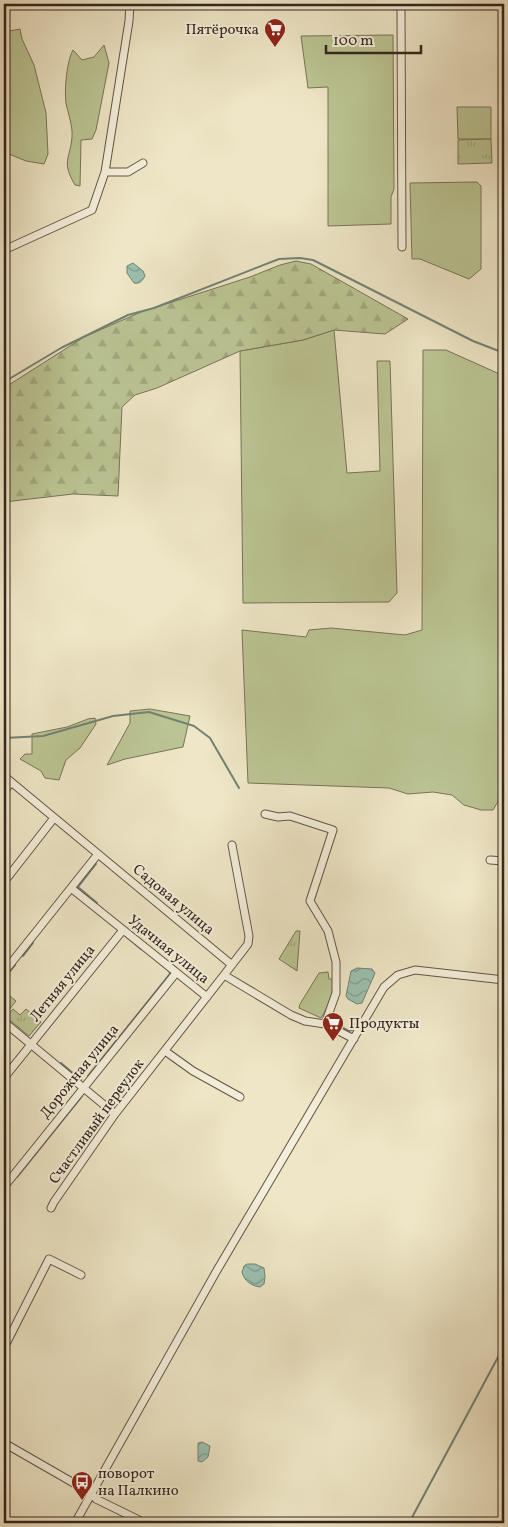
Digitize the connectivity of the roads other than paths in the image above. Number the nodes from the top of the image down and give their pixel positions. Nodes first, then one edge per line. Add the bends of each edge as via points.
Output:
1 (130, 4) edge
2 (401, 4) edge
3 (143, 163) dead end
4 (105, 172) junction
5 (402, 247) dead end
6 (4, 250) edge
7 (4, 776) edge
8 (11, 782) junction
9 (4, 792) edge
10 (265, 814) dead end
11 (54, 818) junction
12 (232, 845) dead end
13 (98, 854) junction
14 (490, 860) dead end
15 (504, 861) edge
16 (4, 882) edge
17 (71, 888) junction
18 (123, 930) junction
19 (232, 965) junction
20 (4, 972) edge
21 (176, 973) junction
22 (224, 975) junction
23 (504, 980) edge
24 (207, 997) junction
25 (4, 1022) edge
26 (325, 1024) junction
27 (354, 1040) junction
28 (30, 1045) junction
29 (165, 1051) junction
30 (4, 1078) edge
31 (83, 1088) junction
32 (240, 1097) dead end
33 (116, 1114) junction
34 (4, 1186) edge
35 (51, 1208) dead end
36 (81, 1275) dead end
37 (4, 1348) edge
38 (4, 1443) edge
39 (91, 1494) junction
40 (75, 1523) edge
41 (145, 1523) edge

1 - 4 street
2 - 5 street
3 - 4 street via 128,172
4 - 6 street via 92,210
7 - 8 street, Садовая улица
8 - 9 street
8 - 11 street, Садовая улица
10 - 26 street via 290,816 333,830 310,902 328,931 336,962 336,993
11 - 13 street, Садовая улица
11 - 16 street
12 - 19 street via 249,936 248,944
13 - 17 street
13 - 19 street, Садовая улица
14 - 15 street
17 - 18 street, Удачная улица
17 - 20 street
18 - 21 street, Удачная улица
18 - 28 street, Летняя улица
19 - 22 street
21 - 24 street, Удачная улица
21 - 31 street, Дорожная улица
22 - 24 street, Удачная улица
22 - 26 street, Удачная улица via 291,1015
23 - 27 street via 425,970 402,973 381,991
24 - 29 street, Счастливый переулок
25 - 28 street
26 - 27 street, Удачная улица
27 - 39 street via 254,1206
28 - 30 street, Летняя улица
28 - 31 street
29 - 32 street
29 - 33 street, Счастливый переулок
31 - 33 street
31 - 34 street, Дорожная улица
33 - 35 street, Счастливый переулок
36 - 37 street via 49,1259
38 - 39 street
39 - 40 street
39 - 41 street

